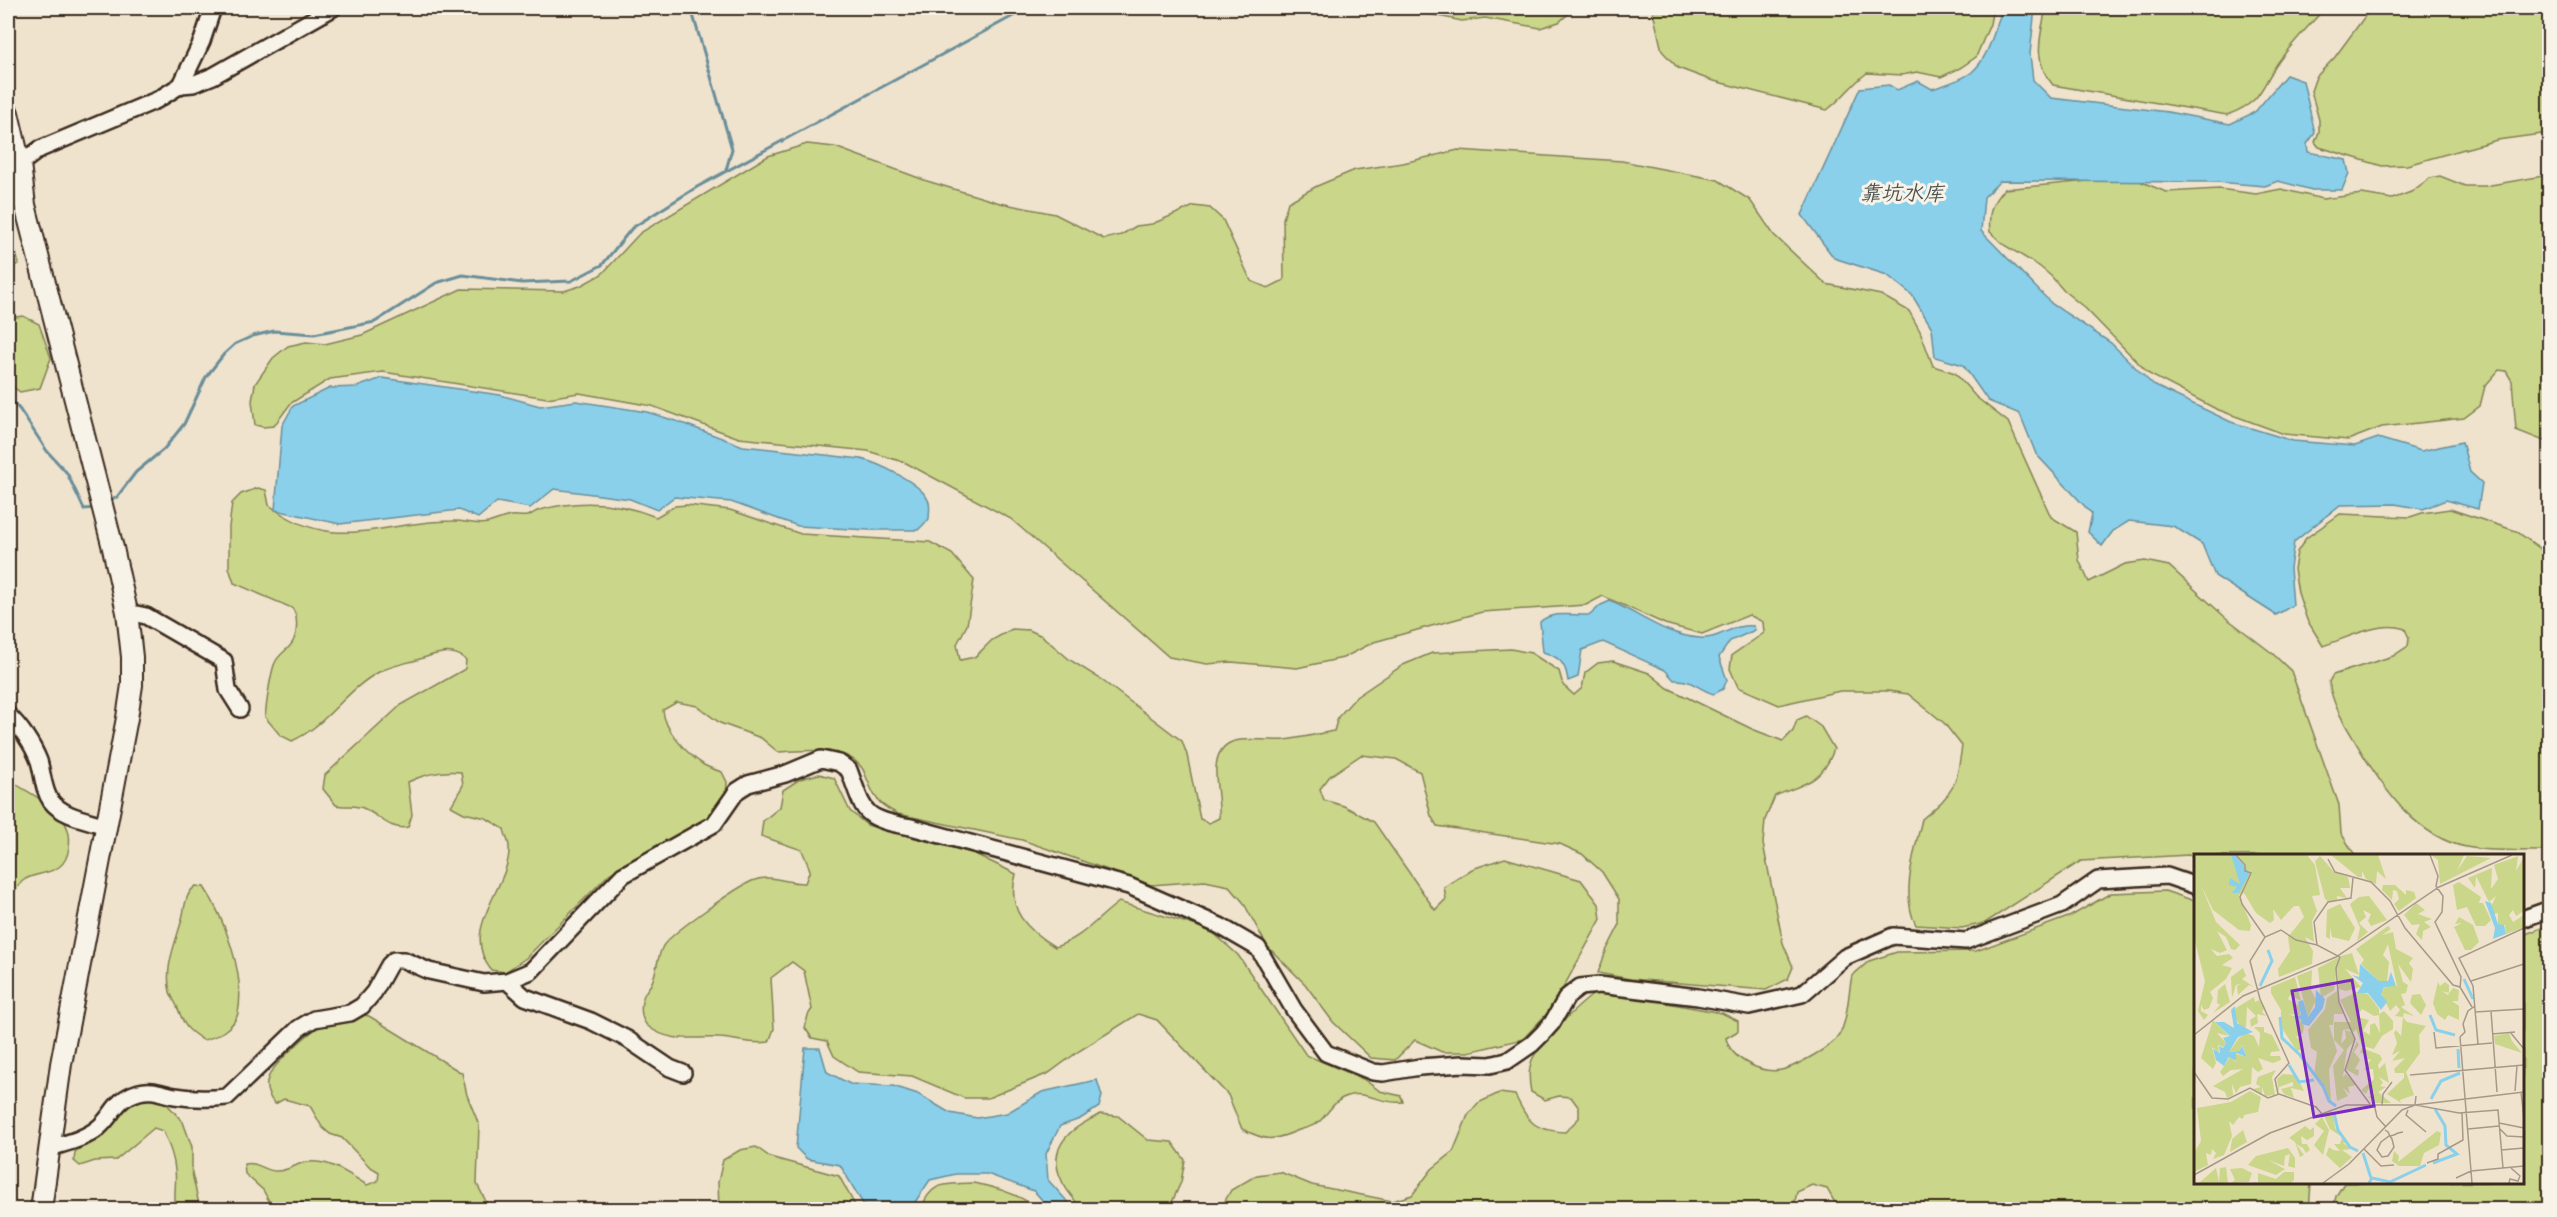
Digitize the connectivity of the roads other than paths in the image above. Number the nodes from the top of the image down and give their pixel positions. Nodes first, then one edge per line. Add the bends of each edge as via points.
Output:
1 (213, 8) edge
2 (333, 8) edge
3 (181, 85) junction
4 (8, 113) edge
5 (20, 164) junction
6 (127, 612) junction
7 (240, 708) dead end
8 (8, 715) edge
9 (106, 826) junction
10 (2194, 885) edge
11 (2550, 909) edge
12 (2524, 919) edge
13 (507, 981) junction
14 (683, 1073) dead end
15 (50, 1148) junction
16 (41, 1209) edge

1 - 3 street
2 - 3 street via 213,76
3 - 5 street via 157,100 40,149
4 - 5 main road
5 - 6 main road via 25,205
6 - 7 street via 146,616 224,661 228,690
6 - 9 main road via 132,685
8 - 9 street via 38,759 52,802 67,813
9 - 15 main road via 61,1064
10 - 13 street via 2167,876 2098,880 2062,905 1966,941 1893,936 1845,957 1802,994 1749,1006 1599,985 1580,987 1567,997 1543,1034 1507,1061 1372,1072 1326,1053 1294,1010 1258,948 1220,926 1130,886 879,819 859,802 849,770 820,759 737,791 714,824 623,875 531,971
11 - 12 street
13 - 14 street via 525,997 591,1021
13 - 15 street via 484,983 394,960 362,1006 314,1019 299,1028 227,1097 198,1099 153,1090 140,1092 118,1102 98,1129
15 - 16 main road

